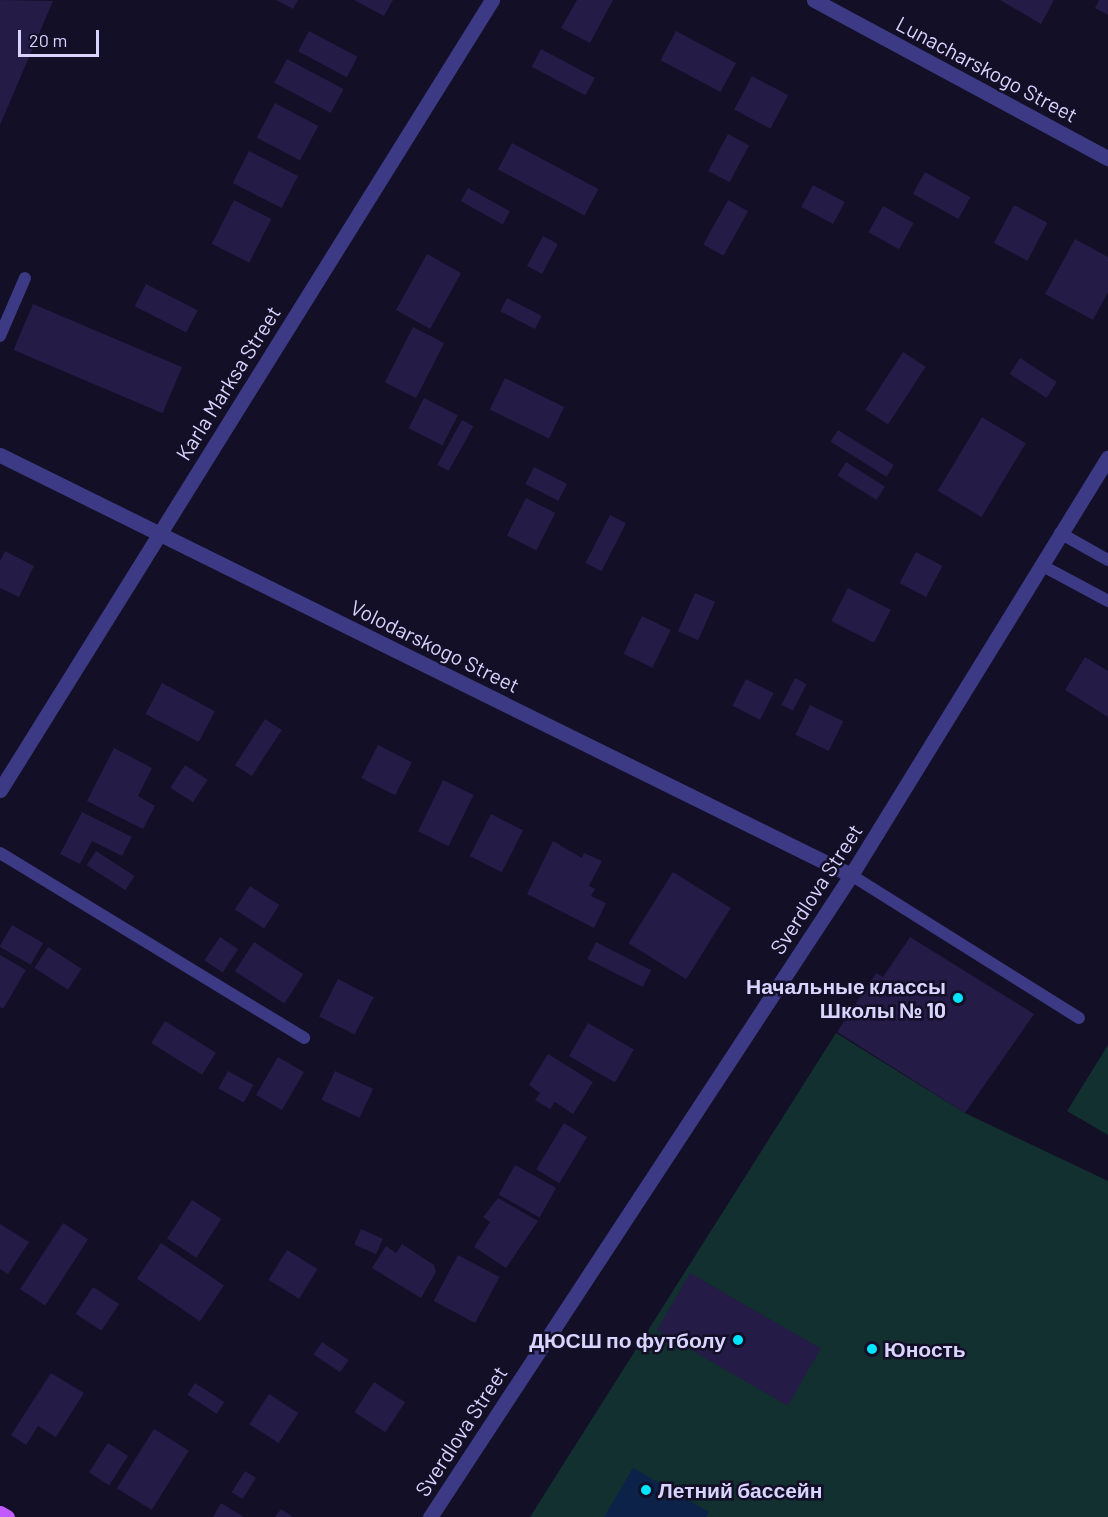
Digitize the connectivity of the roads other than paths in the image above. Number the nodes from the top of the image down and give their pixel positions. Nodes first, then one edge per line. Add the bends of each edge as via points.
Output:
1 (492, 0) edge
2 (814, 0) edge
3 (1108, 158) edge
4 (25, 278) dead end
5 (0, 336) edge
6 (0, 455) edge
7 (1108, 458) edge
8 (159, 532) junction
9 (1060, 533) junction
10 (1108, 560) edge
11 (1041, 565) junction
12 (1108, 602) edge
13 (0, 790) edge
14 (0, 854) edge
15 (851, 875) junction
16 (1079, 1018) dead end
17 (304, 1038) dead end
18 (0, 1513) edge
19 (7, 1517) edge
20 (430, 1517) edge

1 - 8 street, Karla Marksa Street
2 - 3 street, Lunacharskogo Street
4 - 5 lane
6 - 8 street, Volodarskogo Street
7 - 9 street, Sverdlova Street
8 - 13 street, Karla Marksa Street
8 - 15 street, Volodarskogo Street
9 - 10 lane
9 - 11 street, Sverdlova Street
11 - 12 lane
11 - 15 street, Sverdlova Street
14 - 17 lane
15 - 16 lane
15 - 20 street, Sverdlova Street
18 - 19 main road

